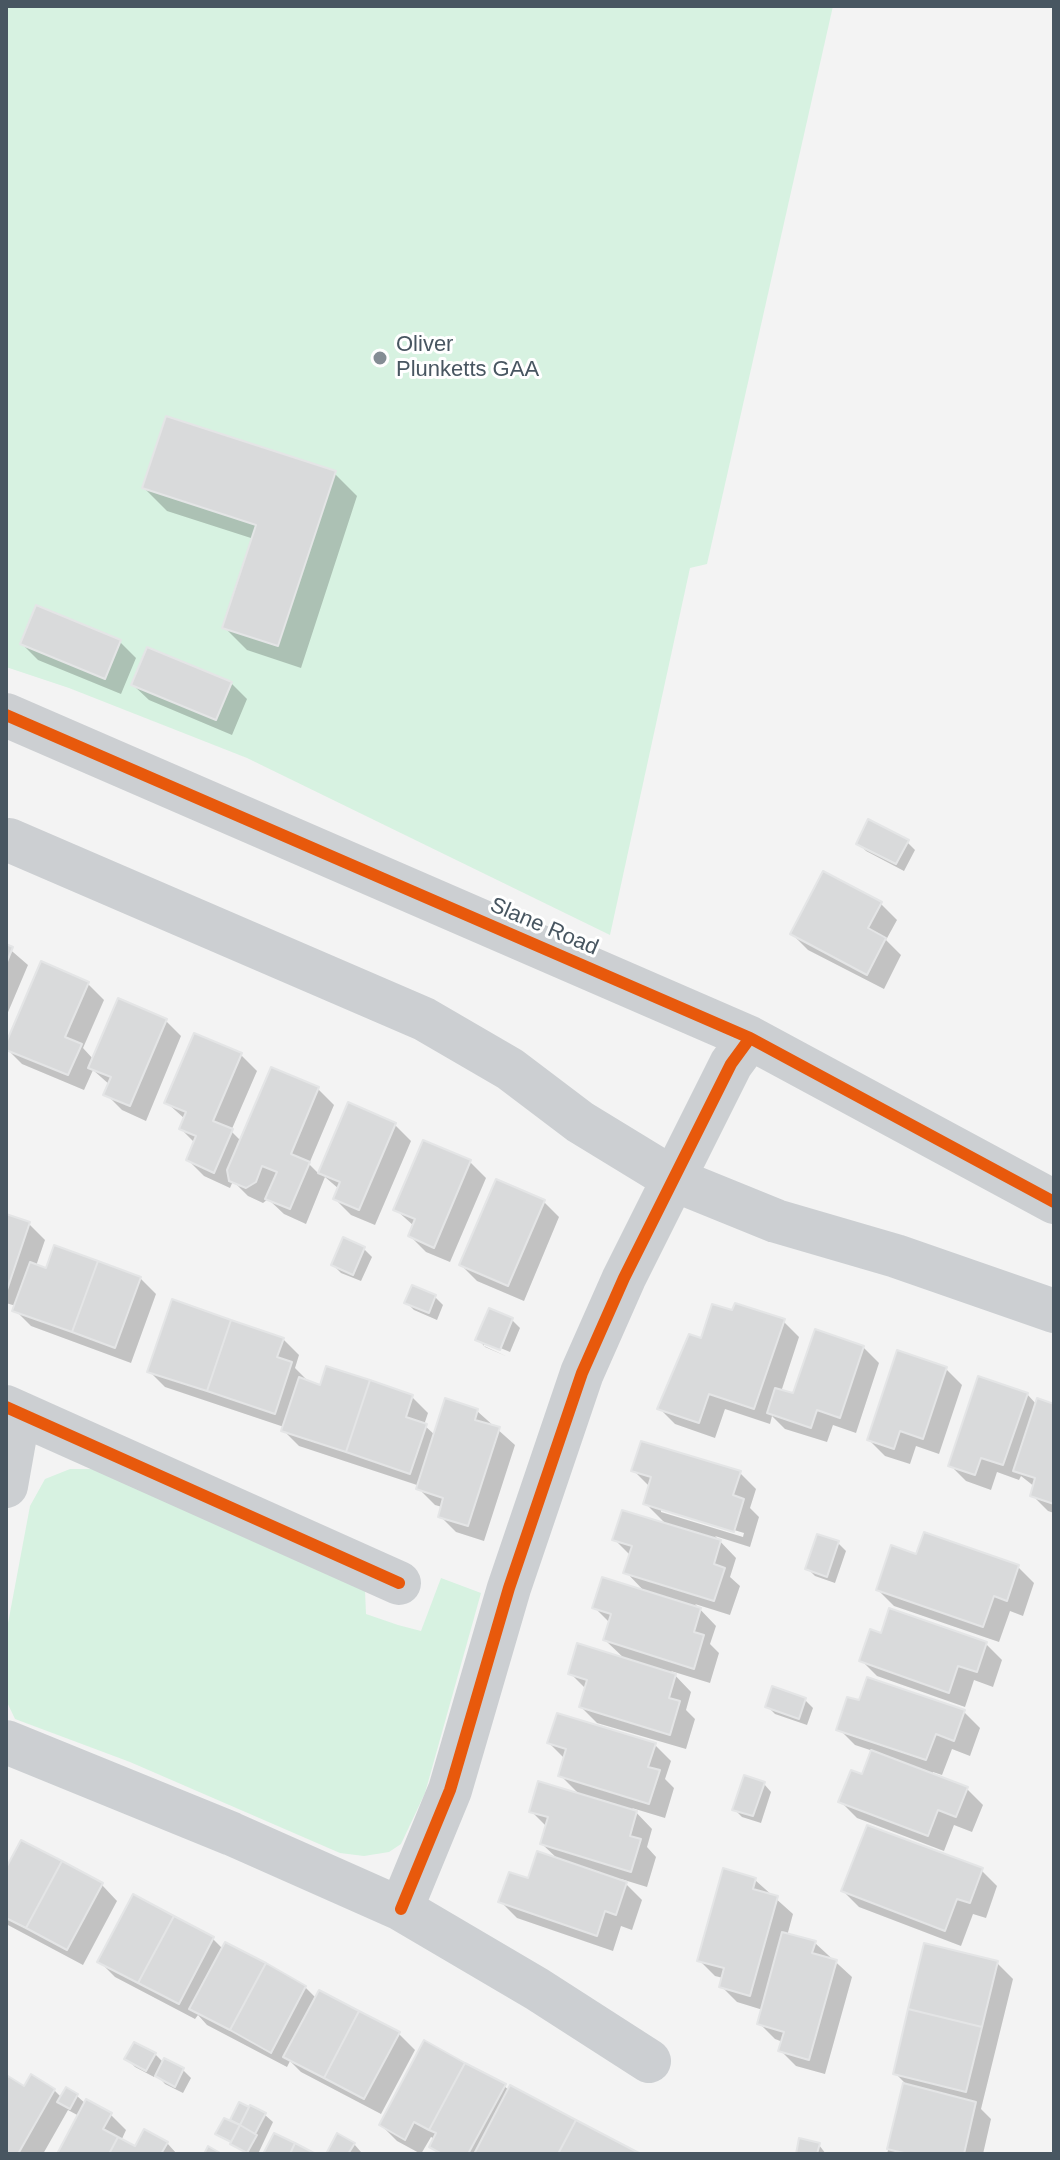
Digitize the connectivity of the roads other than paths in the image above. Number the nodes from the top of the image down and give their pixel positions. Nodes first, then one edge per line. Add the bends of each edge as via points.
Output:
1 (6, 715) edge
2 (9, 840) dead end
3 (750, 1038) junction
4 (675, 1180) junction
5 (1054, 1202) edge
6 (1054, 1311) edge
7 (13, 1410) edge
8 (6, 1486) edge
9 (399, 1583) dead end
10 (6, 1742) edge
11 (401, 1909) junction
12 (649, 2061) dead end

1 - 3 street, Slane Road
2 - 4 street via 424,1019 510,1069 580,1122
3 - 4 street via 731,1064
3 - 5 street, Slane Road
4 - 6 street via 776,1221
4 - 11 street via 582,1373 509,1588 450,1790
7 - 8 street
7 - 9 street
10 - 11 street
11 - 12 street

